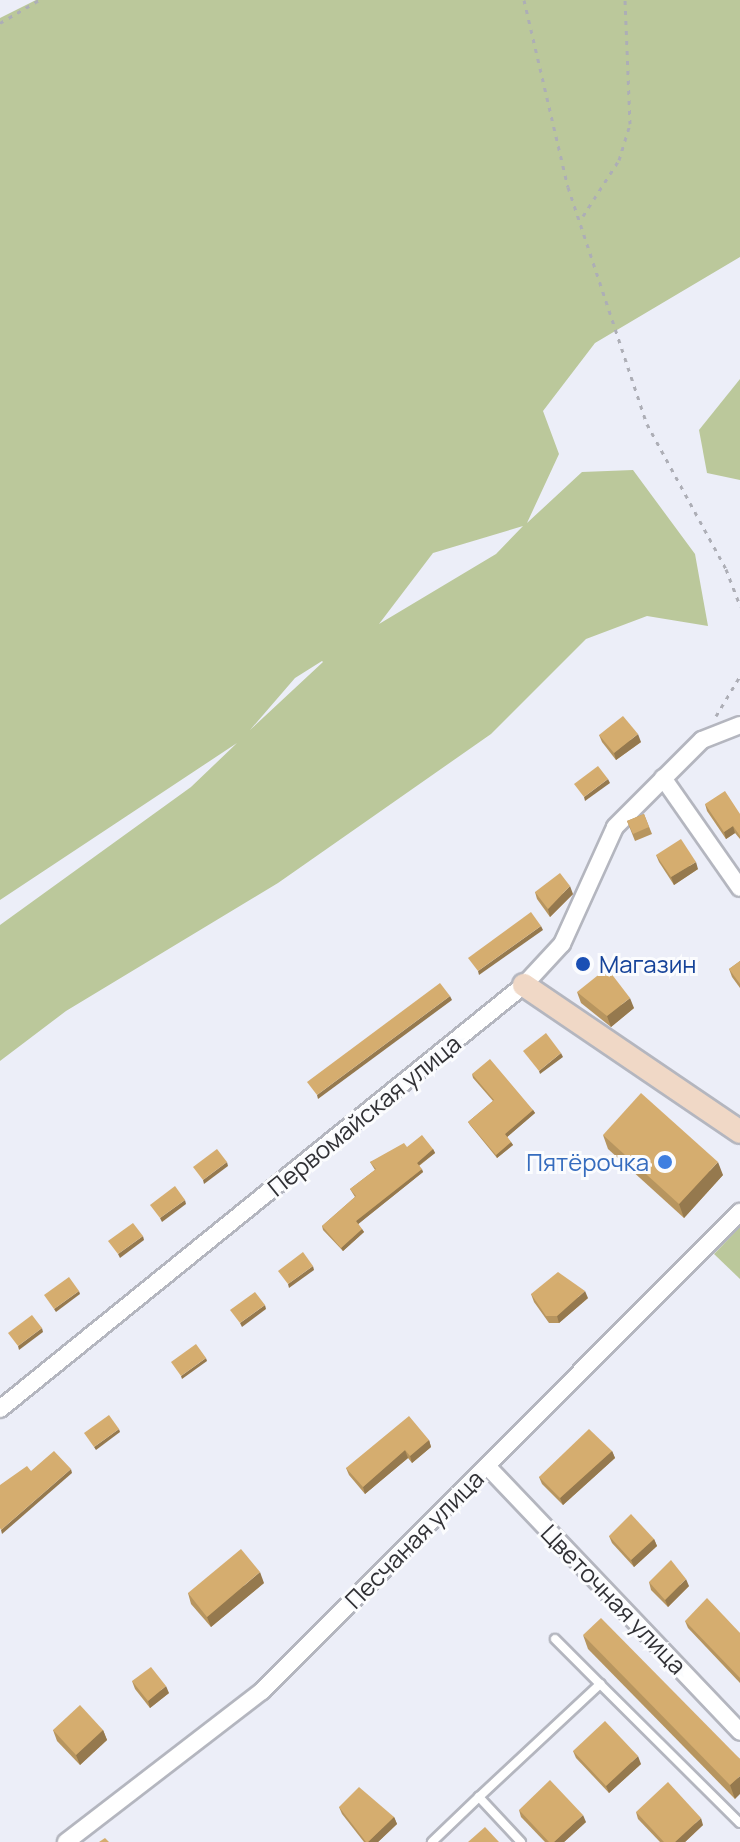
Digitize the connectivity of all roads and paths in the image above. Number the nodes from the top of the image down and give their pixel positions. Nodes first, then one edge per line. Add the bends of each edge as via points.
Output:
1 (39, 0) edge
2 (524, 0) edge
3 (625, 0) edge
4 (0, 23) edge
5 (582, 217) junction
6 (740, 606) edge
7 (740, 676) edge
8 (740, 725) edge
9 (702, 740) junction
10 (663, 778) junction
11 (740, 888) edge
12 (524, 985) junction
13 (740, 1132) edge
14 (740, 1212) edge
15 (0, 1409) edge
16 (487, 1466) junction
17 (555, 1639) dead end
18 (600, 1684) junction
19 (740, 1732) edge
20 (479, 1797) junction
21 (738, 1816) edge
22 (66, 1842) edge
23 (432, 1842) edge
24 (521, 1842) edge

1 - 4 path
2 - 5 path via 568,187
3 - 5 path via 630,124 619,160
5 - 6 path via 647,424 726,569
7 - 9 path
8 - 9 street
9 - 10 street, Первомайская улица
10 - 11 street
10 - 12 street, Первомайская улица via 615,827 562,944
12 - 13 street
12 - 15 street, Первомайская улица
14 - 16 street, Песчаная улица
16 - 19 street, Цветочная улица
16 - 22 street, Песчаная улица via 262,1691
17 - 18 lane
18 - 20 lane
18 - 21 lane
20 - 23 lane
20 - 24 lane

